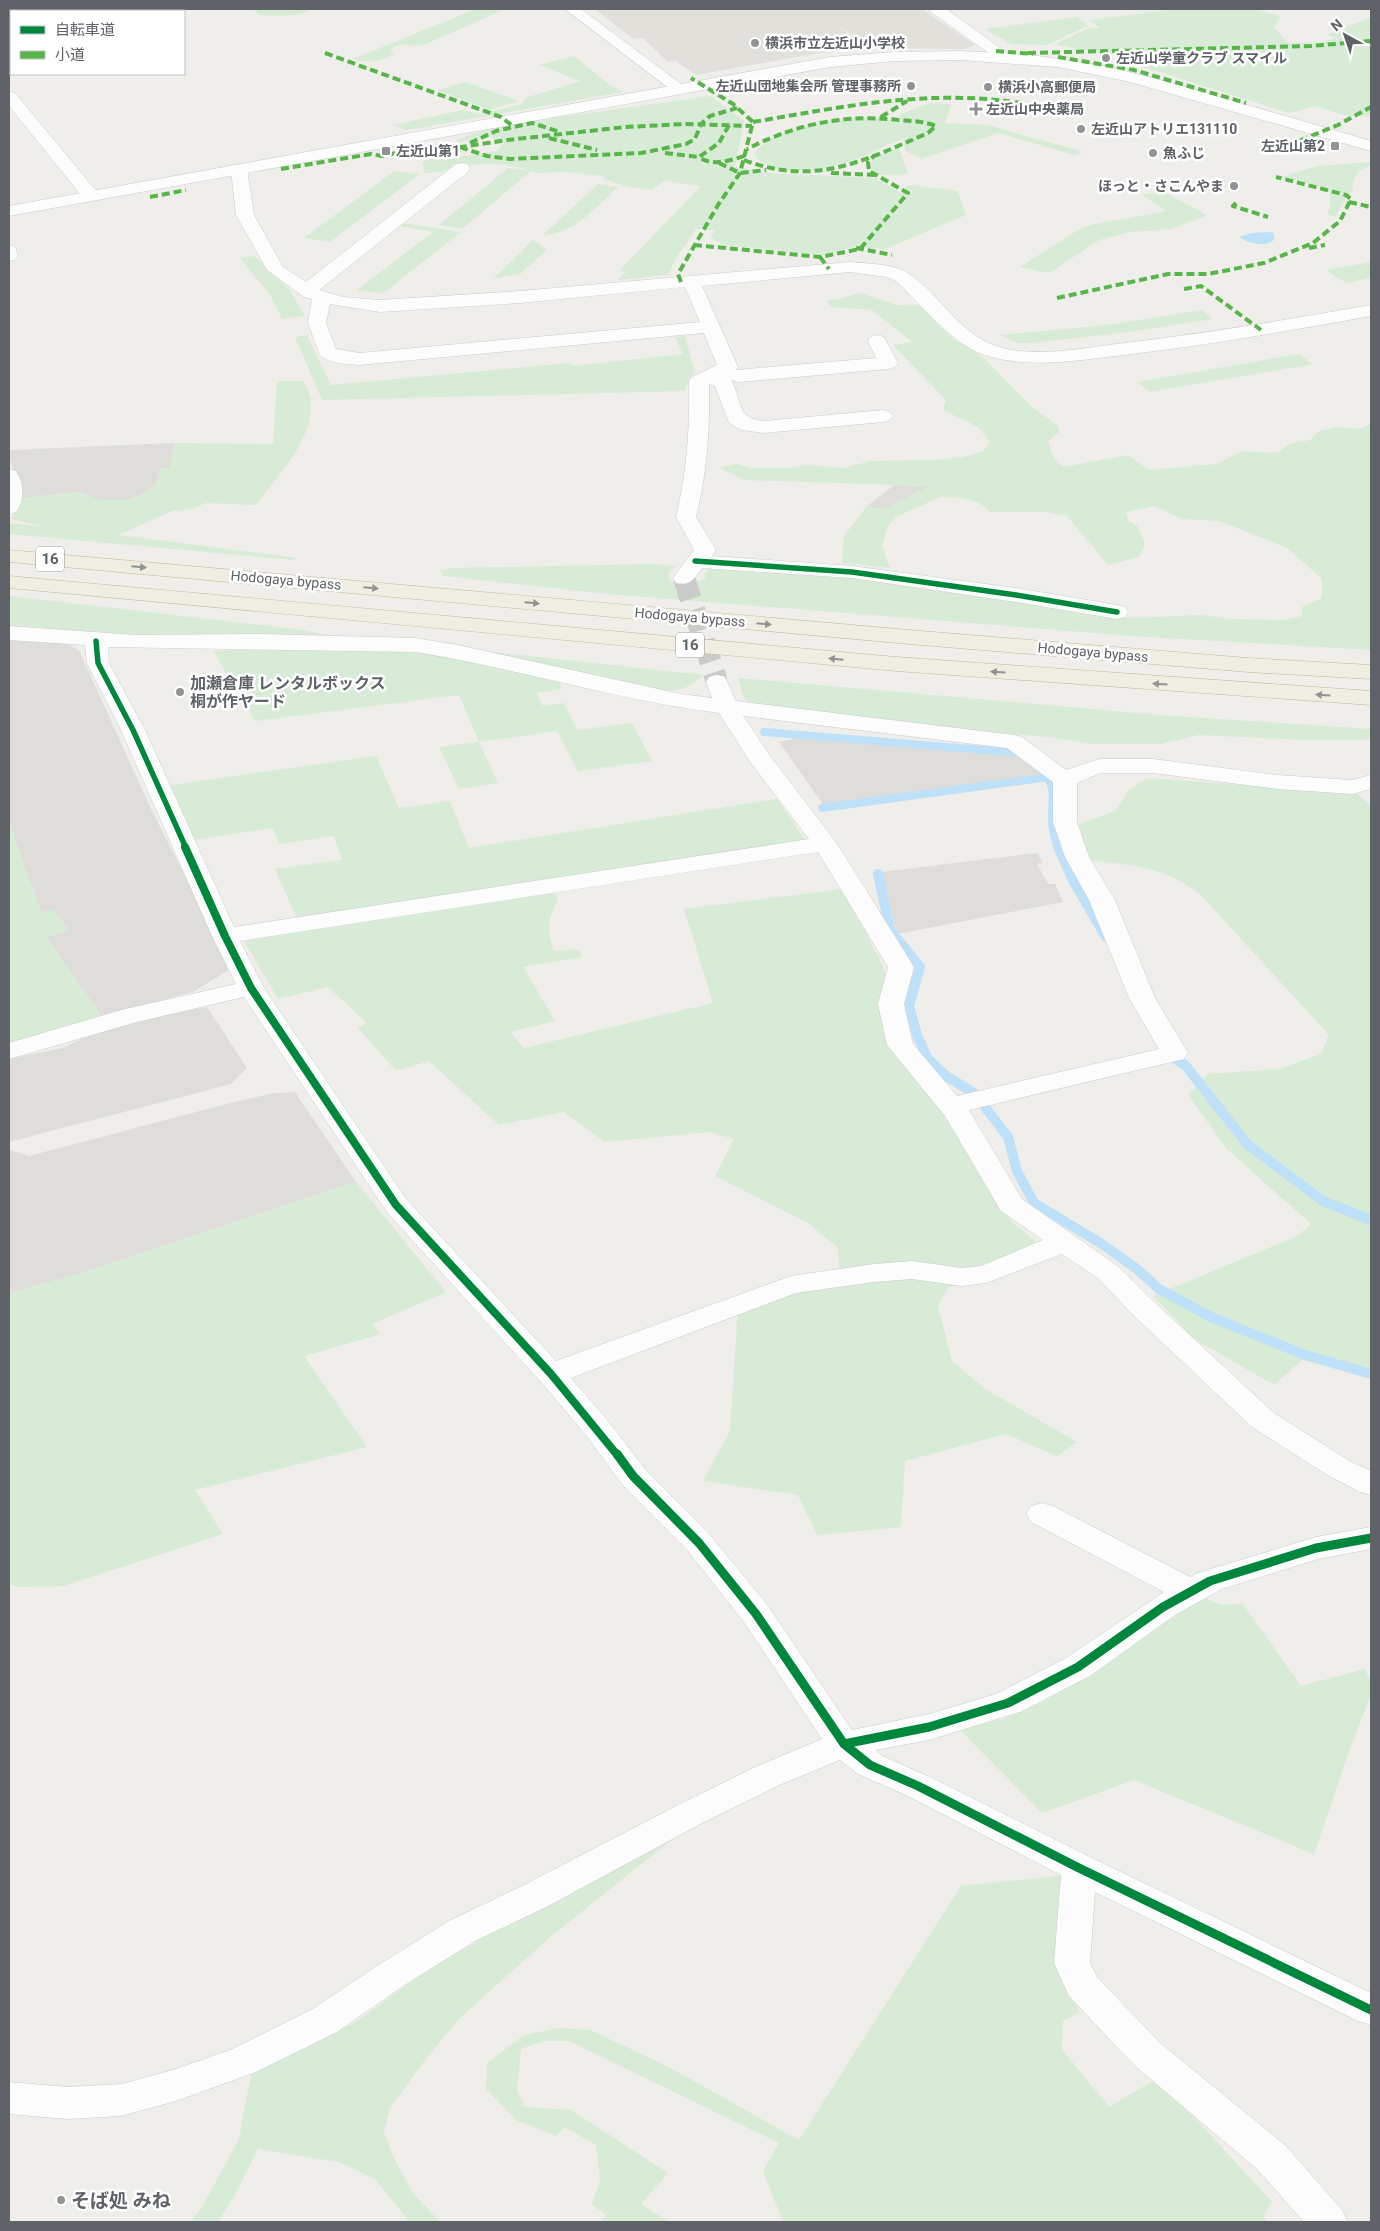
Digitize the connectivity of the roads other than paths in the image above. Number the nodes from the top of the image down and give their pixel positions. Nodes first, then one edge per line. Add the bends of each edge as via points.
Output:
1 (572, 9) edge
2 (936, 9) edge
3 (1006, 58) junction
4 (681, 90) junction
5 (9, 96) edge
6 (14, 111) edge
7 (1371, 146) edge
8 (462, 168) dead end
9 (239, 169) junction
10 (91, 196) junction
11 (9, 211) edge
12 (9, 250) edge
13 (9, 256) edge
14 (691, 281) junction
15 (313, 293) junction
16 (1371, 311) edge
17 (711, 327) junction
18 (877, 341) dead end
19 (712, 375) junction
20 (883, 416) dead end
21 (9, 475) edge
22 (9, 508) edge
23 (9, 550) edge
24 (9, 556) edge
25 (90, 563) junction
26 (9, 582) edge
27 (1117, 612) dead end
28 (9, 634) edge
29 (96, 641) junction
30 (1371, 672) edge
31 (721, 694) junction
32 (1371, 698) edge
33 (1064, 780) junction
34 (1371, 782) edge
35 (825, 844) junction
36 (225, 936) junction
37 (251, 988) junction
38 (9, 1051) edge
39 (951, 1106) junction
40 (1065, 1242) junction
41 (552, 1374) junction
42 (1371, 1484) edge
43 (1042, 1514) dead end
44 (1371, 1538) edge
45 (1189, 1591) junction
46 (844, 1744) junction
47 (1079, 1868) junction
48 (1371, 2010) edge
49 (9, 2098) edge
50 (1328, 2222) edge

1 - 4 street
2 - 3 street
3 - 4 street via 938,55 851,60
3 - 7 street via 1108,72
4 - 9 street
5 - 6 street
6 - 10 street
8 - 15 street via 314,285
9 - 10 street
9 - 15 street via 245,216 276,270
10 - 11 street
12 - 13 street
14 - 15 street via 380,306 342,302
14 - 16 street via 850,267 889,272 902,277 973,342 988,350 1021,356 1084,354 1176,344
14 - 17 street
15 - 17 street via 317,323 328,353 343,358
17 - 19 street via 728,367
18 - 19 street via 888,363 739,376
19 - 20 street via 723,383 736,419 748,426 764,428
19 - 27 street via 699,381 700,411 693,494 686,517 705,550 689,569 852,572
21 - 22 street via 13,488
23 - 25 highway
24 - 25 highway, Hodogaya bypass / 16
25 -> 30 highway, Hodogaya bypass / 16 via 910,637
32 -> 26 highway, Hodogaya bypass / 16 via 896,664
28 - 29 street
29 - 31 street via 416,645 681,702
29 - 36 street via 98,663 133,730
31 - 33 street via 1014,742
31 - 35 street via 753,751
33 - 34 street via 1099,766 1153,766 1277,782 1353,787
33 - 39 street via 1065,822 1077,857 1102,900 1142,998 1175,1053
35 - 36 street
35 - 39 street via 901,967 891,1004 900,1045
36 - 37 street
37 - 38 street via 130,1016
37 - 41 street via 396,1205
39 - 40 street via 1011,1205
40 - 41 street via 986,1274 962,1277 912,1270 791,1285
40 - 42 street via 1109,1272 1263,1420 1340,1469
41 - 46 street via 633,1476 699,1543 756,1614
43 - 45 street
44 - 45 street via 1316,1548 1210,1581
45 - 46 street via 1078,1667 1008,1703 929,1727
46 - 47 street via 870,1765
46 - 49 street via 765,1777 537,1895 462,1930 324,2021 243,2062 176,2086 121,2100 68,2103
47 - 48 street
47 - 50 street via 1072,1963 1082,1986 1147,2054 1272,2158

